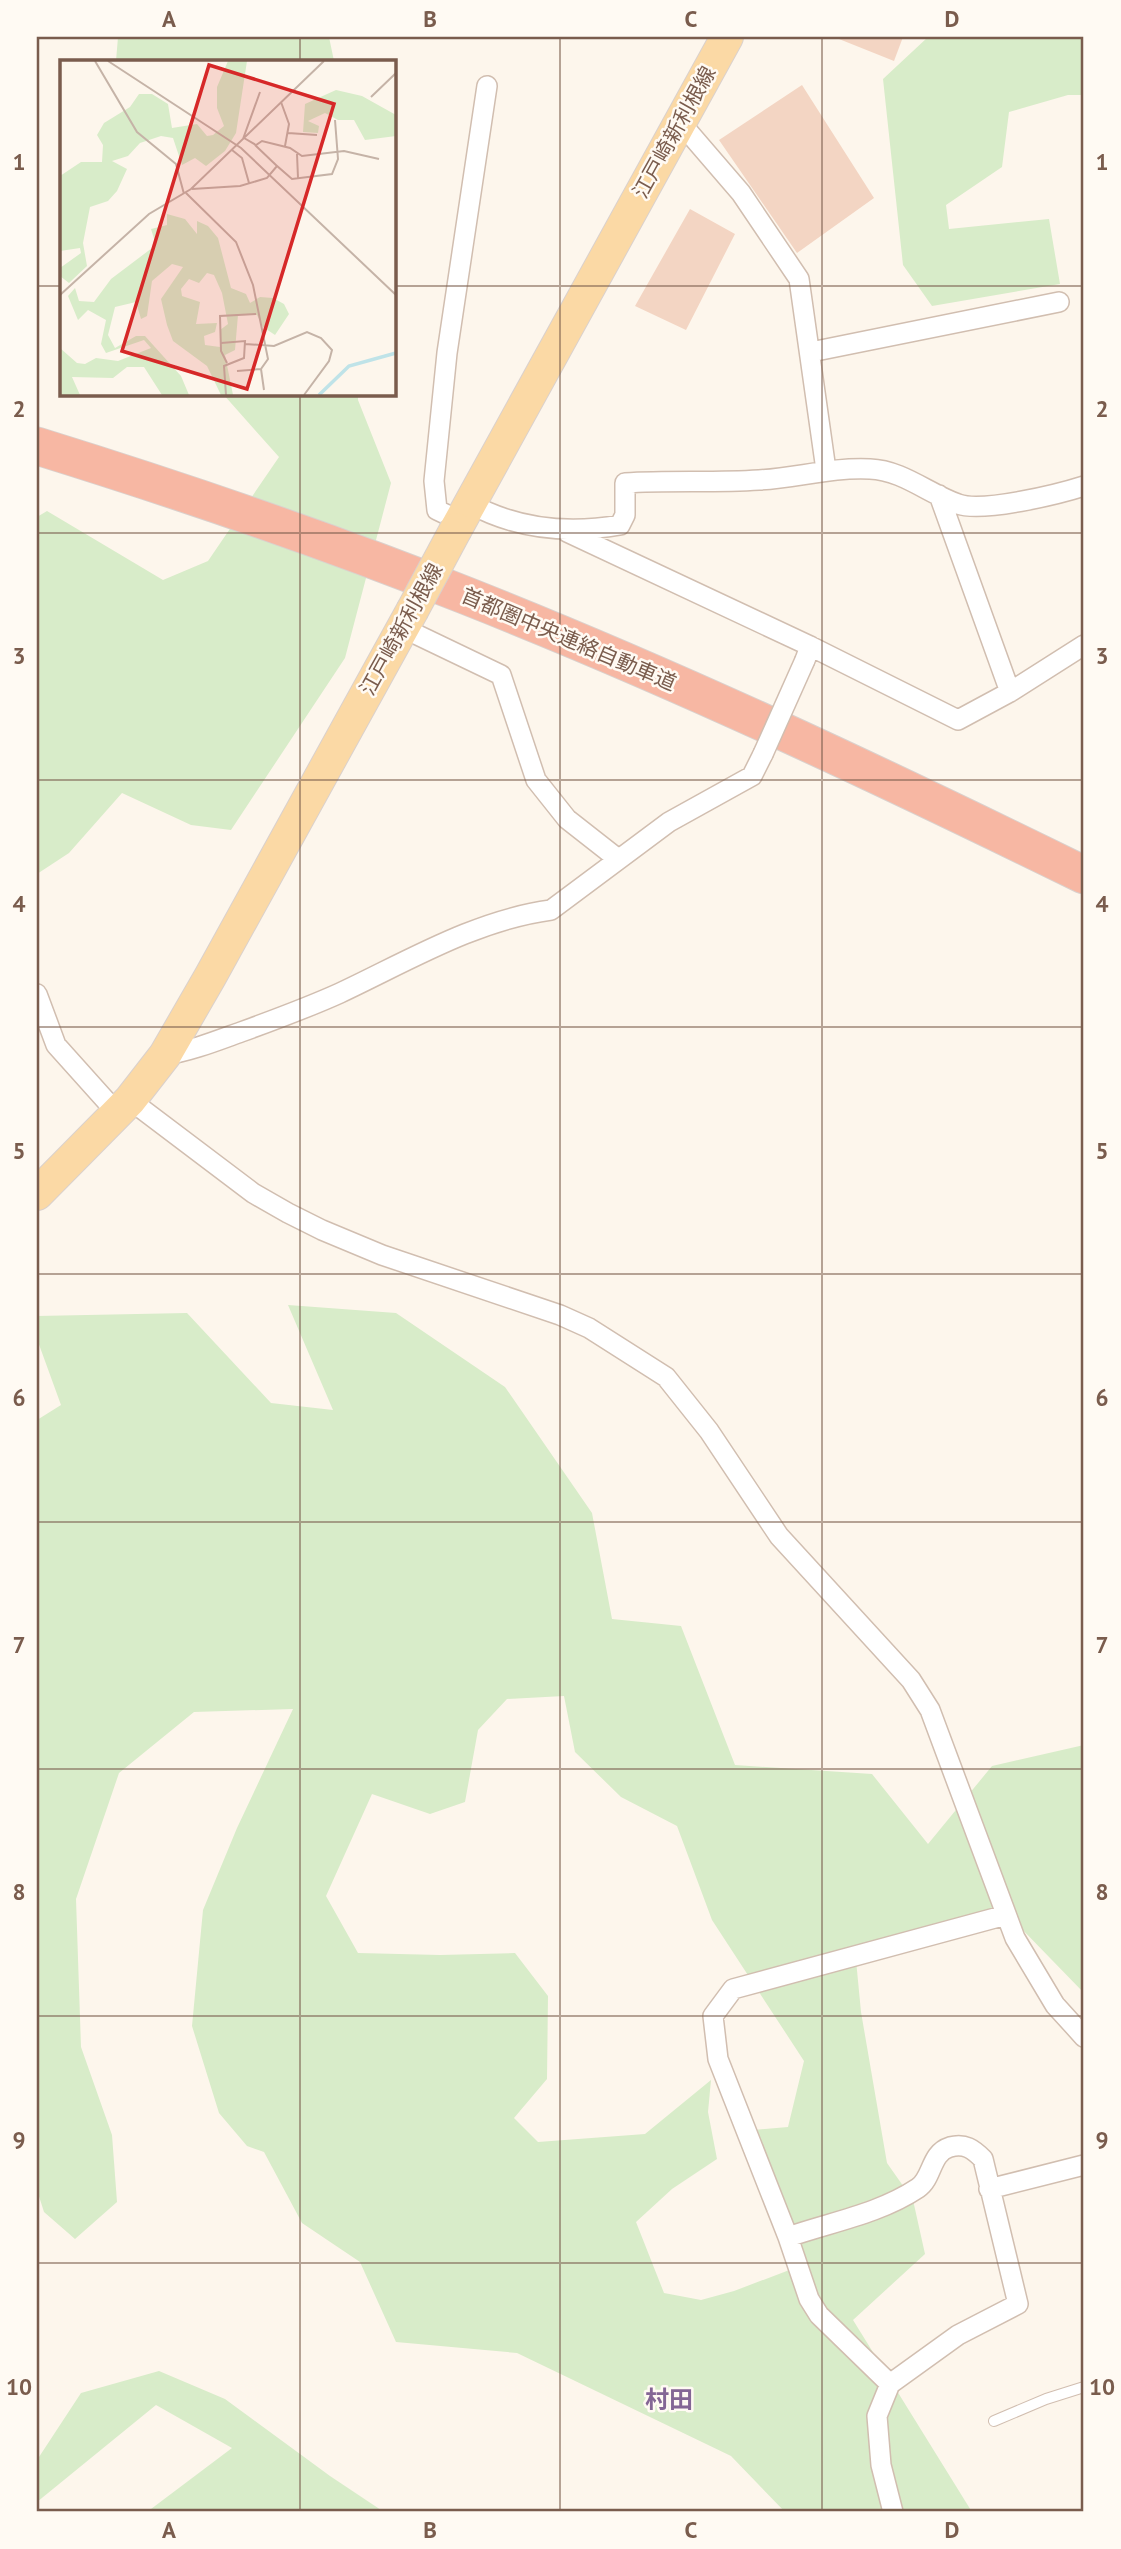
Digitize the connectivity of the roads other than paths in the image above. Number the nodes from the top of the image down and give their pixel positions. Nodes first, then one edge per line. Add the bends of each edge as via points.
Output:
1 (727, 37) edge
2 (487, 86) dead end
3 (679, 121) junction
4 (1059, 302) dead end
5 (811, 352) junction
6 (37, 446) edge
7 (826, 470) junction
8 (1084, 486) edge
9 (939, 495) junction
10 (462, 518) junction
11 (563, 530) junction
12 (407, 620) junction
13 (1084, 645) edge
14 (807, 653) junction
15 (1010, 692) junction
16 (618, 859) junction
17 (1084, 875) edge
18 (37, 994) edge
19 (165, 1055) junction
20 (124, 1107) junction
21 (37, 1194) edge
22 (1006, 1915) junction
23 (1084, 2037) edge
24 (1084, 2165) edge
25 (989, 2189) junction
26 (788, 2237) junction
27 (890, 2384) junction
28 (1084, 2387) edge
29 (994, 2421) dead end
30 (894, 2512) edge

1 - 3 main road, 江戸崎新利根線
2 - 10 street via 447,353 434,481 437,510
3 - 5 street via 741,193 799,279
3 - 10 main road, 江戸崎新利根線
4 - 5 street
5 - 7 street
6 - 17 highway, 首都圏中央連絡自動車道 via 234,510 468,596 698,693
7 - 9 street via 887,470
7 - 11 street via 760,480 625,483 625,514 620,524
8 - 9 street via 989,505 961,506
9 - 15 street
10 - 11 street via 501,518
10 - 12 main road, 江戸崎新利根線, bridge
11 - 14 street
12 - 16 street via 501,675 536,780 567,819
12 - 19 main road, 江戸崎新利根線
13 - 15 street
14 - 15 street via 958,720
14 - 16 street, bridge via 752,776 669,822
16 - 19 street via 551,910 450,939 273,1021
18 - 20 street via 56,1045
19 - 20 main road, 江戸崎新利根線
20 - 21 main road, 江戸崎新利根線
20 - 22 street via 288,1213 383,1255 560,1315 666,1377 709,1431 779,1536 911,1680 930,1710
22 - 23 street via 1055,2005
22 - 26 street via 733,1989 713,2016 718,2059
24 - 25 street
25 - 26 street via 983,2158 972,2148 948,2147 937,2156 920,2187 843,2221
25 - 27 street via 1018,2304 958,2335
26 - 27 street via 809,2300
27 - 30 street via 877,2416 881,2465
28 - 29 lane

